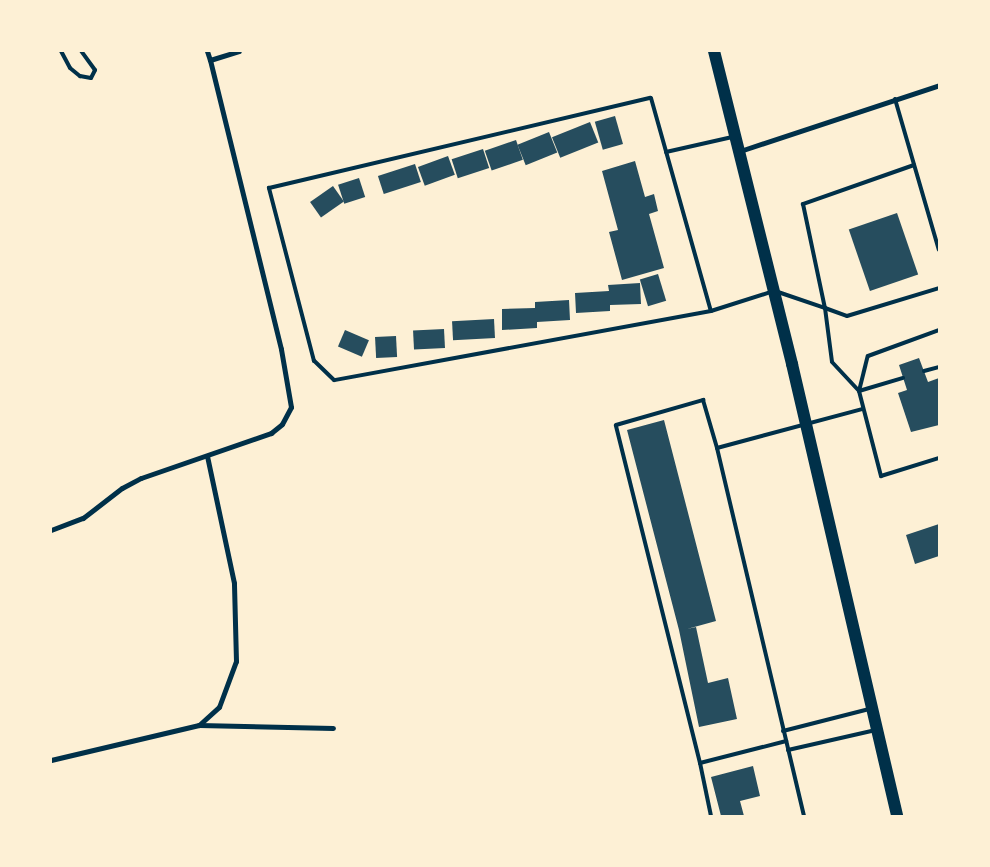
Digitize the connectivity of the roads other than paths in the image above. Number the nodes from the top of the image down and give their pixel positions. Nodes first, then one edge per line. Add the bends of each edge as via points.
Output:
1 (61, 51) edge
2 (81, 51) edge
3 (207, 51) edge
4 (239, 51) edge
5 (714, 51) edge
6 (210, 60) junction
7 (939, 85) edge
8 (895, 100) junction
9 (736, 136) junction
10 (740, 151) junction
11 (666, 152) junction
12 (914, 165) junction
13 (939, 250) edge
14 (939, 288) edge
15 (774, 291) junction
16 (825, 308) junction
17 (712, 311) junction
18 (939, 330) edge
19 (939, 367) edge
20 (924, 372) dead end
21 (903, 378) dead end
22 (859, 391) junction
23 (863, 409) junction
24 (806, 426) junction
25 (717, 448) junction
26 (207, 456) junction
27 (939, 458) edge
28 (51, 530) edge
29 (873, 708) junction
30 (199, 725) junction
31 (333, 728) dead end
32 (878, 729) junction
33 (783, 731) junction
34 (786, 741) junction
35 (788, 750) junction
36 (51, 760) edge
37 (700, 763) junction
38 (711, 816) edge
39 (804, 816) edge
40 (897, 816) edge

1 - 2 lane via 70,68 80,76 91,78 95,70
3 - 6 street
4 - 6 street
5 - 9 main road
6 - 26 street via 291,407 282,424 271,433
7 - 8 street
8 - 10 street
8 - 12 lane
9 - 10 main road
9 - 11 lane
10 - 15 main road
11 - 17 lane
11 - 17 lane via 651,98 269,188 314,361 334,380
12 - 13 lane
12 - 16 lane via 803,204
14 - 16 lane via 847,316
15 - 16 lane
15 - 17 lane
15 - 24 main road
16 - 22 lane via 832,362
18 - 22 lane via 868,356
19 - 20 lane
21 - 22 lane
22 - 23 lane
23 - 24 lane
23 - 27 lane via 881,476
24 - 25 lane
24 - 29 main road
25 - 33 lane
25 - 37 lane via 703,400 616,424
26 - 28 street via 141,478 122,488 83,518
26 - 30 street via 234,583 236,661 219,707
29 - 32 main road
29 - 33 lane
30 - 31 street
30 - 36 street
32 - 35 lane
32 - 40 main road
33 - 34 lane
34 - 35 lane
34 - 37 lane
35 - 39 lane
37 - 38 lane

